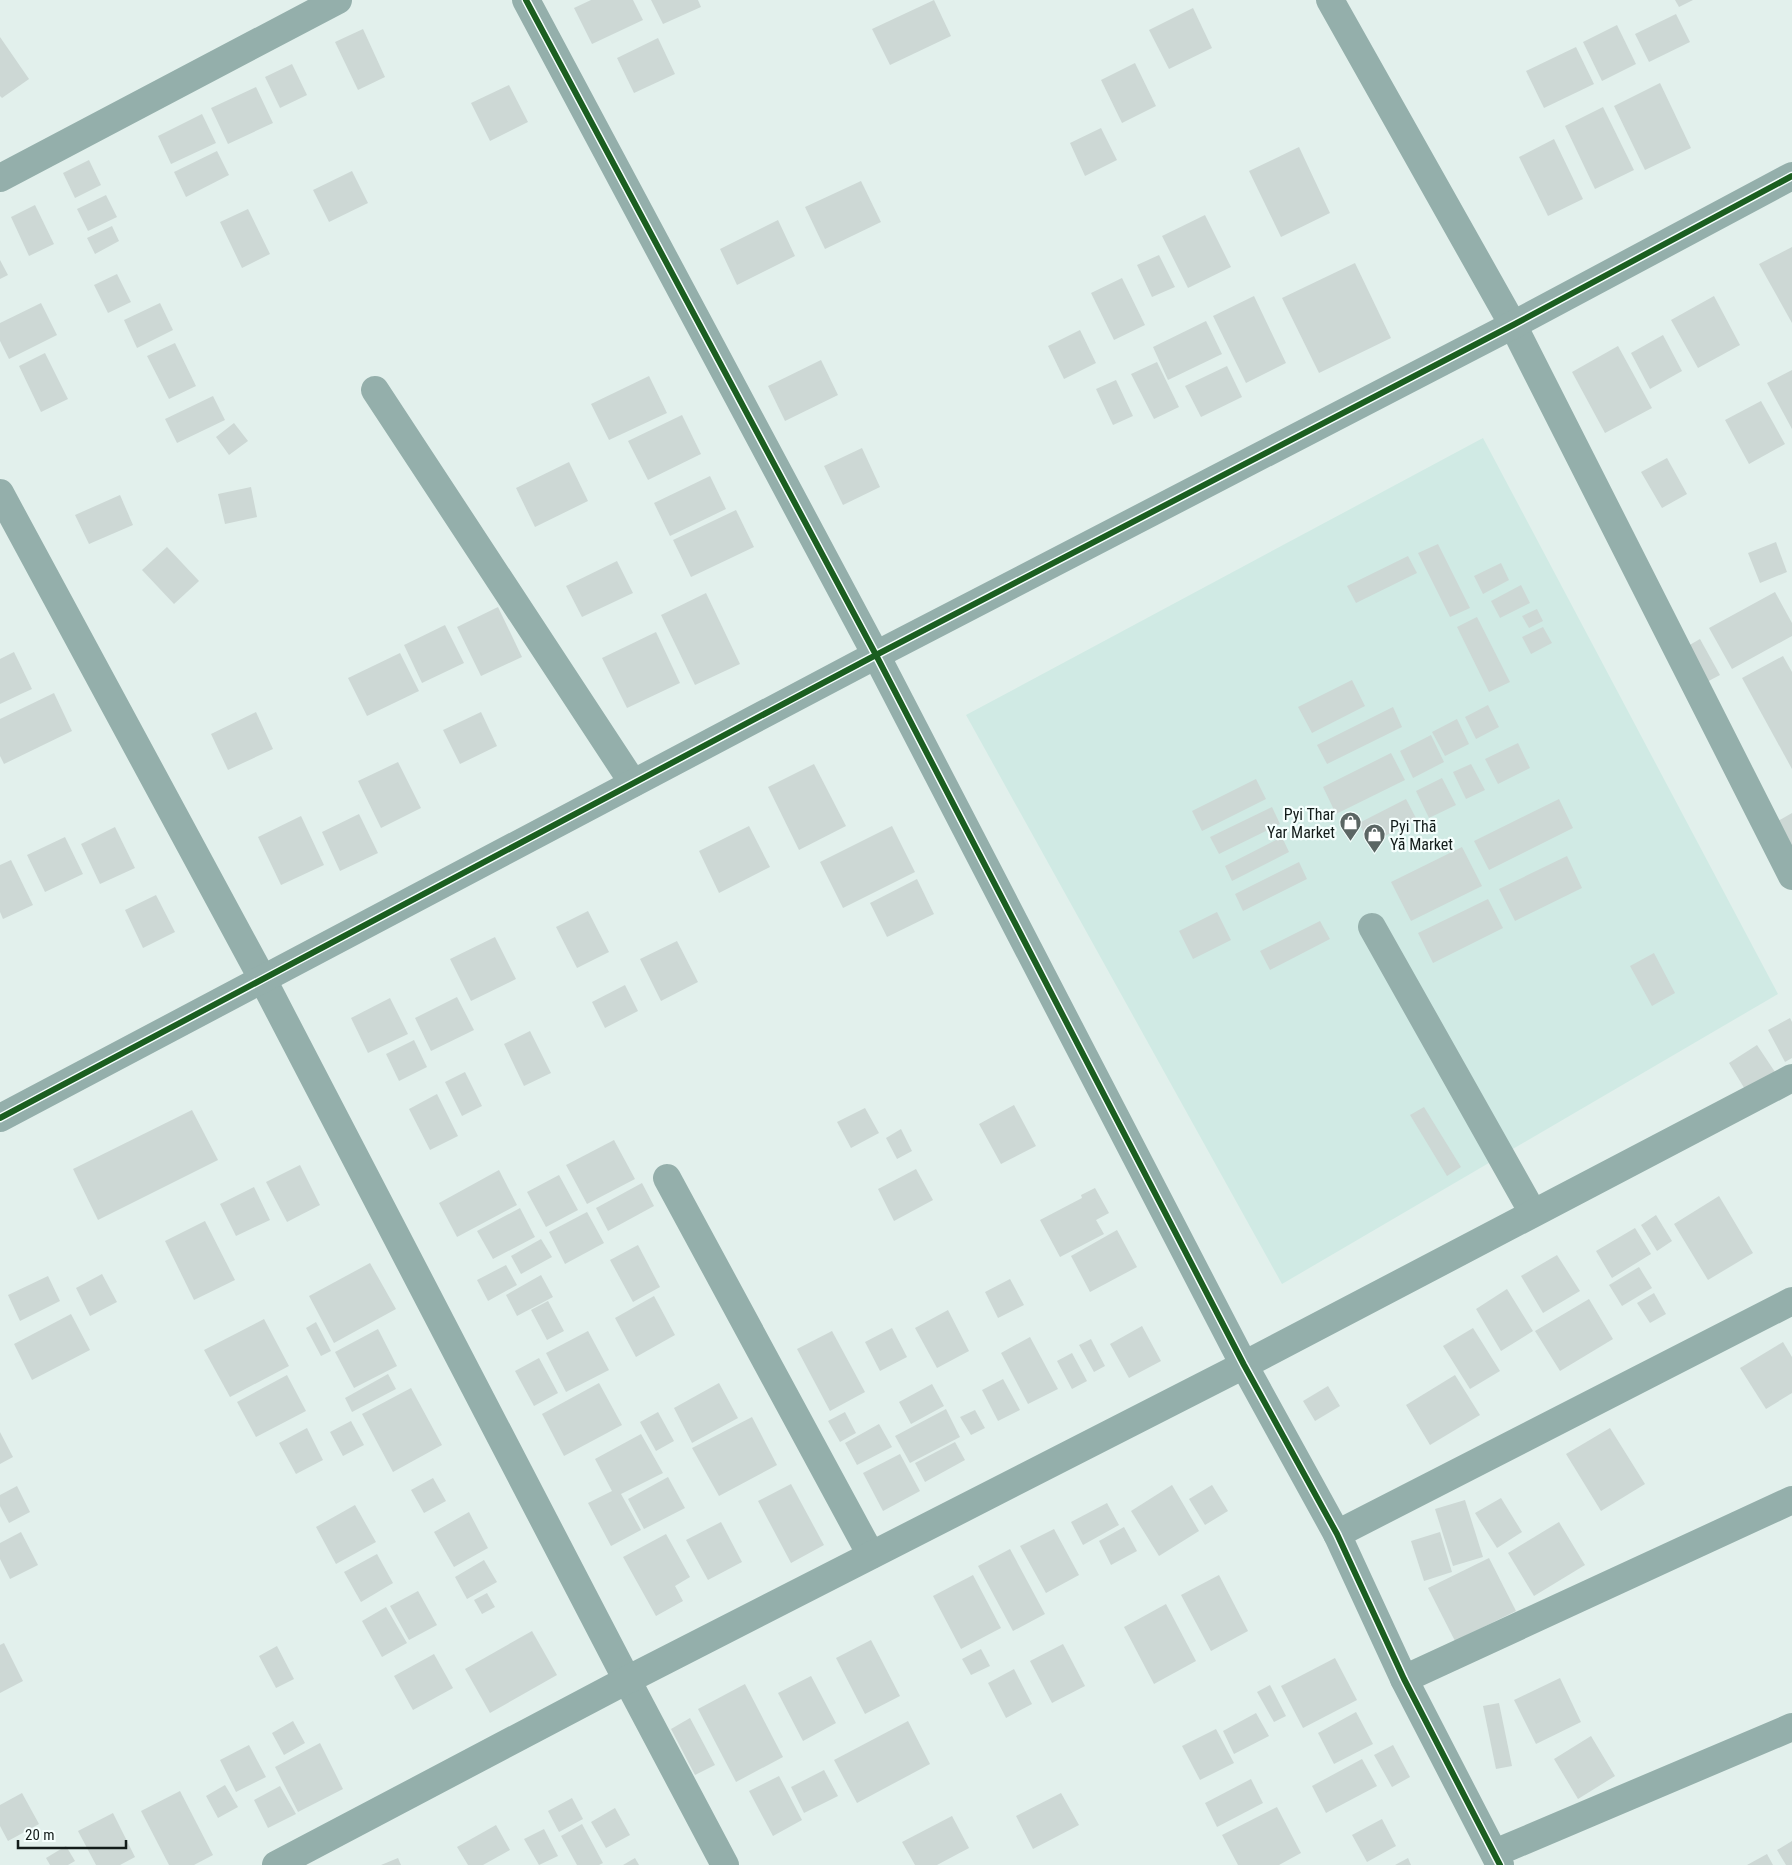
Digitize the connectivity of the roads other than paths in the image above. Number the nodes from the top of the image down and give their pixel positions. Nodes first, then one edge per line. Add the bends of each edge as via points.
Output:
1 (338, 0) edge
2 (526, 0) edge
3 (1330, 0) edge
4 (1792, 176) edge
5 (0, 178) edge
6 (1513, 325) junction
7 (375, 390) dead end
8 (0, 493) edge
9 (876, 655) junction
10 (632, 783) junction
11 (1792, 876) edge
12 (1372, 927) dead end
13 (262, 978) junction
14 (1792, 1078) edge
15 (0, 1118) edge
16 (666, 1178) dead end
17 (1533, 1213) junction
18 (1792, 1301) edge
19 (1244, 1365) junction
20 (1792, 1500) edge
21 (1337, 1534) junction
22 (871, 1555) junction
23 (1404, 1679) junction
24 (626, 1680) junction
25 (1792, 1727) edge
26 (1497, 1859) edge
27 (276, 1865) edge
28 (725, 1865) edge

1 - 5 street
2 - 9 street
3 - 6 street
4 - 6 street
6 - 9 street
6 - 11 street
7 - 10 street
8 - 13 street
9 - 10 street
9 - 19 street
10 - 13 street
12 - 17 street
13 - 15 street
13 - 24 street
14 - 17 street
16 - 22 street
17 - 19 street
18 - 21 street
19 - 21 street
19 - 22 street
20 - 23 street
21 - 23 street
22 - 24 street
23 - 26 street
24 - 27 street
24 - 28 street
25 - 26 street

